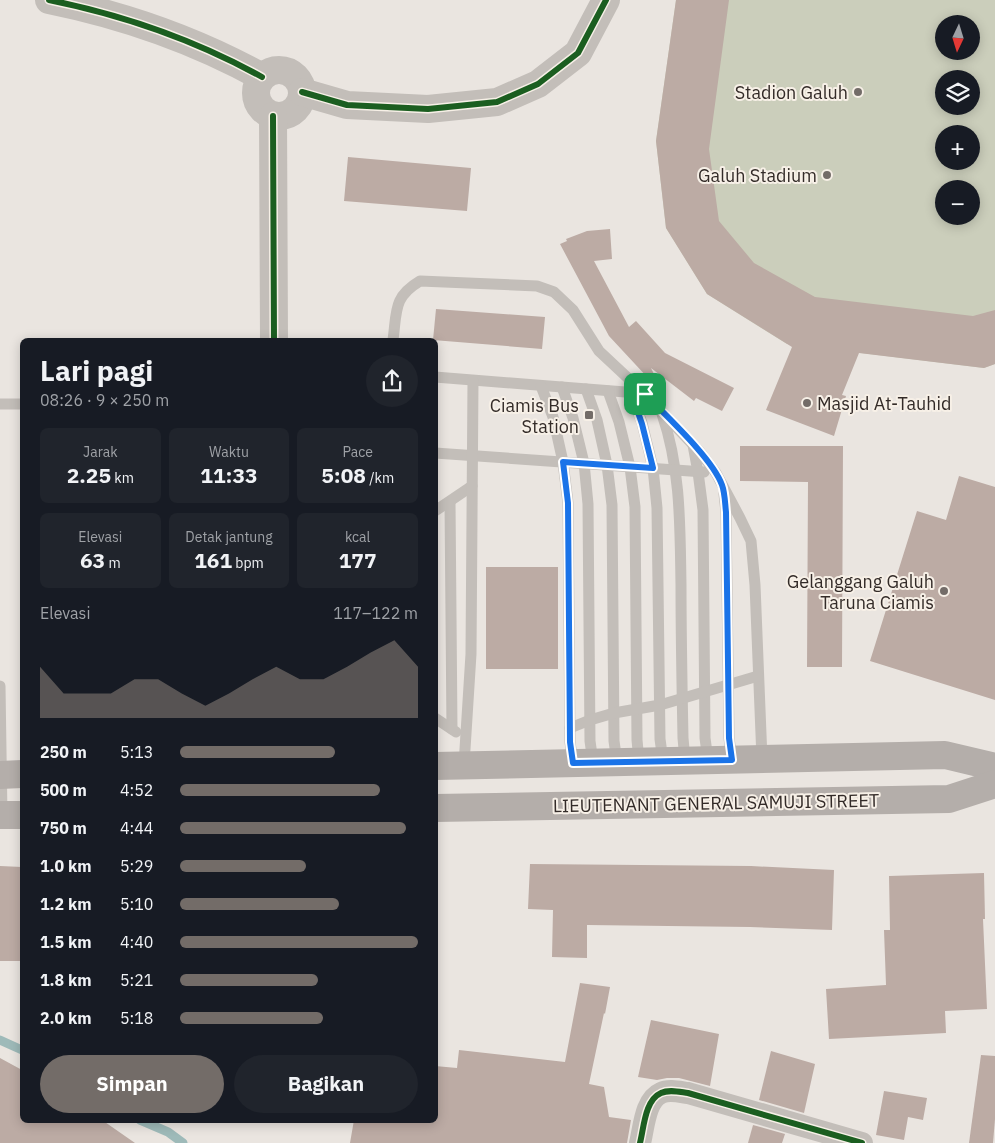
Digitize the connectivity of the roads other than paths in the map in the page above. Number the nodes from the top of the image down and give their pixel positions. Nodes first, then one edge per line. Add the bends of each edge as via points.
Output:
1 (49, 0) edge
2 (606, 0) edge
3 (262, 77) junction
4 (302, 92) junction
5 (274, 116) junction
6 (274, 338) edge
7 (392, 338) edge
8 (438, 377) edge
9 (473, 380) junction
10 (541, 386) junction
11 (562, 387) junction
12 (586, 389) junction
13 (608, 391) junction
14 (631, 392) junction
15 (645, 394) junction
16 (0, 404) edge
17 (20, 404) edge
18 (660, 409) junction
19 (692, 445) junction
20 (438, 453) edge
21 (472, 456) junction
22 (563, 462) junction
23 (584, 464) junction
24 (607, 465) junction
25 (630, 467) junction
26 (653, 468) junction
27 (675, 470) junction
28 (698, 472) junction
29 (716, 473) junction
30 (472, 486) junction
31 (723, 486) junction
32 (450, 502) junction
33 (438, 509) edge
34 (758, 676) junction
35 (728, 684) junction
36 (0, 686) edge
37 (705, 691) junction
38 (682, 699) junction
39 (660, 705) junction
40 (637, 710) junction
41 (614, 713) junction
42 (438, 720) edge
43 (590, 720) junction
44 (570, 728) junction
45 (452, 729) junction
46 (464, 754) junction
47 (762, 759) junction
48 (651, 761) junction
49 (438, 765) edge
50 (995, 767) edge
51 (8, 775) edge
52 (995, 784) edge
53 (595, 805) junction
54 (438, 808) edge
55 (464, 808) junction
56 (8, 815) edge
57 (640, 1143) edge
58 (862, 1143) edge

1 - 3 street via 120,18 173,36 227,58
2 - 4 street via 578,53 538,84 497,102 428,109 347,105
3 - 4 street via 278,70 287,72 294,77
3 - 5 street via 257,86 258,104
4 - 5 street via 297,108 282,116
5 - 6 street
7 - 15 lane via 400,298 420,281 537,286 554,292 573,310 599,351
8 - 9 lane
9 - 10 lane
9 - 21 lane
10 - 11 lane
10 - 22 lane
11 - 12 lane
11 - 23 lane
12 - 13 lane
12 - 24 lane
13 - 14 lane
13 - 25 lane
14 - 15 lane
14 - 26 lane
15 - 18 lane
16 - 17 lane
18 - 19 lane
18 - 27 lane
19 - 28 lane
19 - 29 lane
20 - 21 lane
21 - 22 lane
21 - 30 lane
22 - 23 lane
22 - 44 lane via 568,503
23 - 24 lane
23 - 43 lane via 588,504
24 - 25 lane
24 - 41 lane via 612,506
25 - 26 lane
25 - 40 lane via 635,507
26 - 27 lane
26 - 39 lane via 658,508
27 - 28 lane
27 - 38 lane via 680,509
28 - 29 lane
28 - 37 lane via 703,510
29 - 31 lane
30 - 32 lane
30 - 46 lane via 471,644
31 - 34 lane via 751,541
31 - 35 lane
32 - 33 lane
32 - 45 lane
34 - 35 lane
34 - 47 lane
35 - 37 lane
35 - 48 lane via 729,738
36 - 51 lane
37 - 38 lane
37 - 48 lane via 705,738
38 - 39 lane
38 - 48 lane via 683,738
39 - 40 lane
39 - 48 lane via 660,739
40 - 41 lane
40 - 48 lane
41 - 43 lane
41 - 48 lane via 614,741
42 - 45 lane
43 - 44 lane
43 - 48 lane via 590,741
44 - 48 lane
45 - 46 lane
46 - 48 main road
46 - 49 main road
46 - 55 main road
47 - 48 main road
47 - 50 main road via 945,755
48 - 53 main road
51 - 56 lane
52 - 53 main road, LIEUTENANT GENERAL SAMUJI STREET via 949,799
53 - 55 main road, LIEUTENANT GENERAL SAMUJI STREET
54 - 55 main road, LIEUTENANT GENERAL SAMUJI STREET
57 - 58 street via 652,1099 662,1092 673,1091

